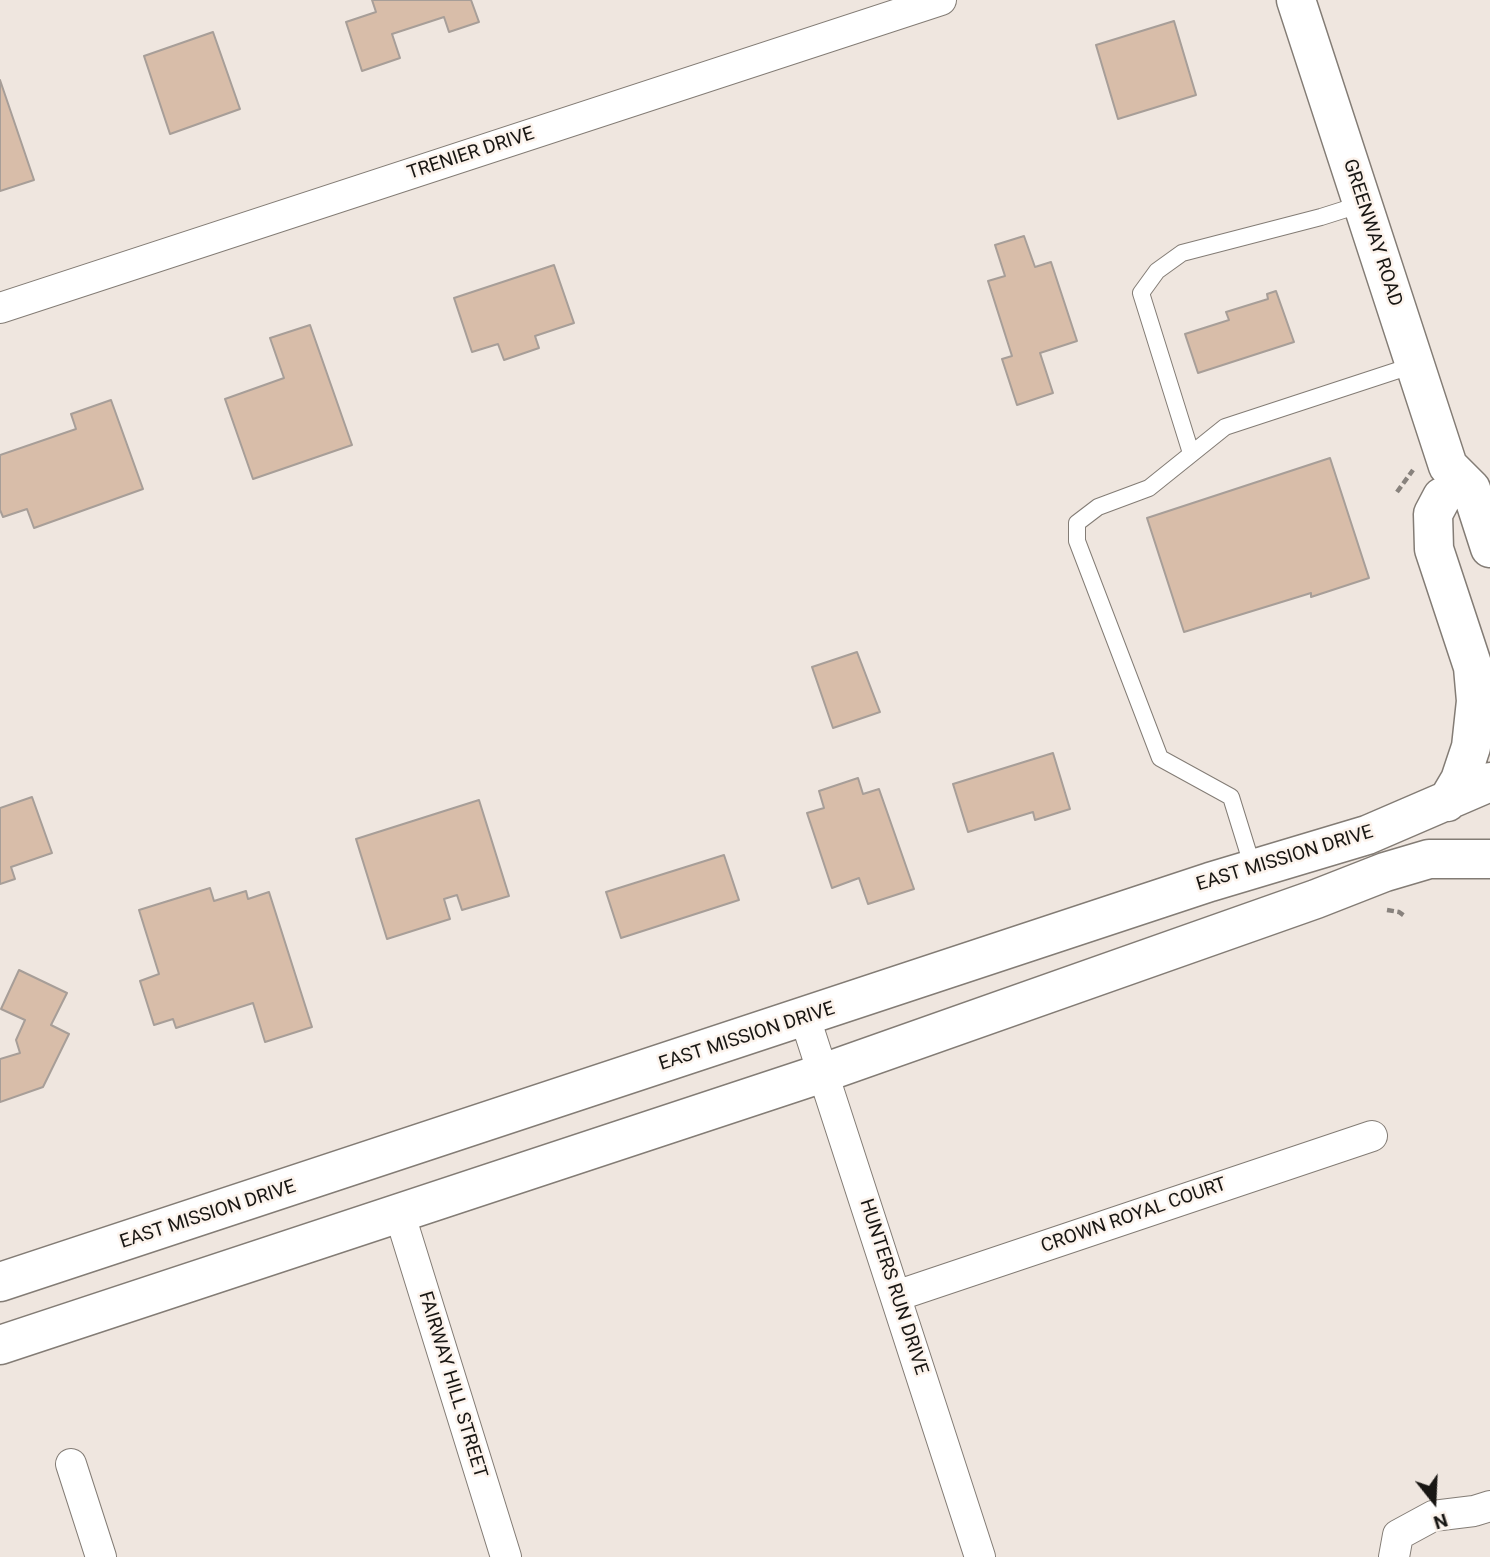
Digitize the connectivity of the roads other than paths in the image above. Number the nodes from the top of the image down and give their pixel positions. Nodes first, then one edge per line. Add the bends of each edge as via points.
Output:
1 (941, 0) edge
2 (1297, 0) edge
3 (1362, 204) junction
4 (0, 308) edge
5 (1414, 365) junction
6 (1191, 453) junction
7 (1445, 481) junction
8 (1490, 548) edge
9 (1490, 632) edge
10 (1490, 782) edge
11 (1447, 802) junction
12 (1490, 859) edge
13 (1253, 868) junction
14 (805, 1018) junction
15 (823, 1073) junction
16 (1371, 1136) dead end
17 (399, 1212) junction
18 (0, 1282) edge
19 (896, 1296) junction
20 (0, 1345) edge
21 (71, 1464) dead end
22 (1490, 1506) edge
23 (101, 1557) edge
24 (506, 1557) edge
25 (981, 1557) edge
26 (1394, 1557) edge

1 - 4 street, TRENIER DRIVE
2 - 3 street, GREENWAY ROAD
3 - 5 street, GREENWAY ROAD
3 - 6 lane via 1182,253 1157,271 1141,293
5 - 6 lane via 1225,428
5 - 7 street, GREENWAY ROAD
6 - 13 lane via 1149,488 1087,515 1077,523 1077,541 1160,758 1231,797
7 - 8 street, GREENWAY ROAD via 1471,489
7 - 9 street, GREENWAY ROAD
7 - 11 street via 1433,513 1434,550 1473,667 1476,701 1471,747
10 - 11 street, EAST MISSION DRIVE
11 - 13 street, EAST MISSION DRIVE via 1367,835
12 - 15 street via 1446,858 1407,865
13 - 14 street, EAST MISSION DRIVE
14 - 15 street, HUNTERS RUN DRIVE
14 - 18 street, EAST MISSION DRIVE
15 - 17 street
15 - 19 street, HUNTERS RUN DRIVE
16 - 19 street, CROWN ROYAL COURT
17 - 20 street
17 - 24 street, FAIRWAY HILL STREET
19 - 25 street, HUNTERS RUN DRIVE
21 - 23 street
22 - 26 street via 1433,1516 1398,1535

